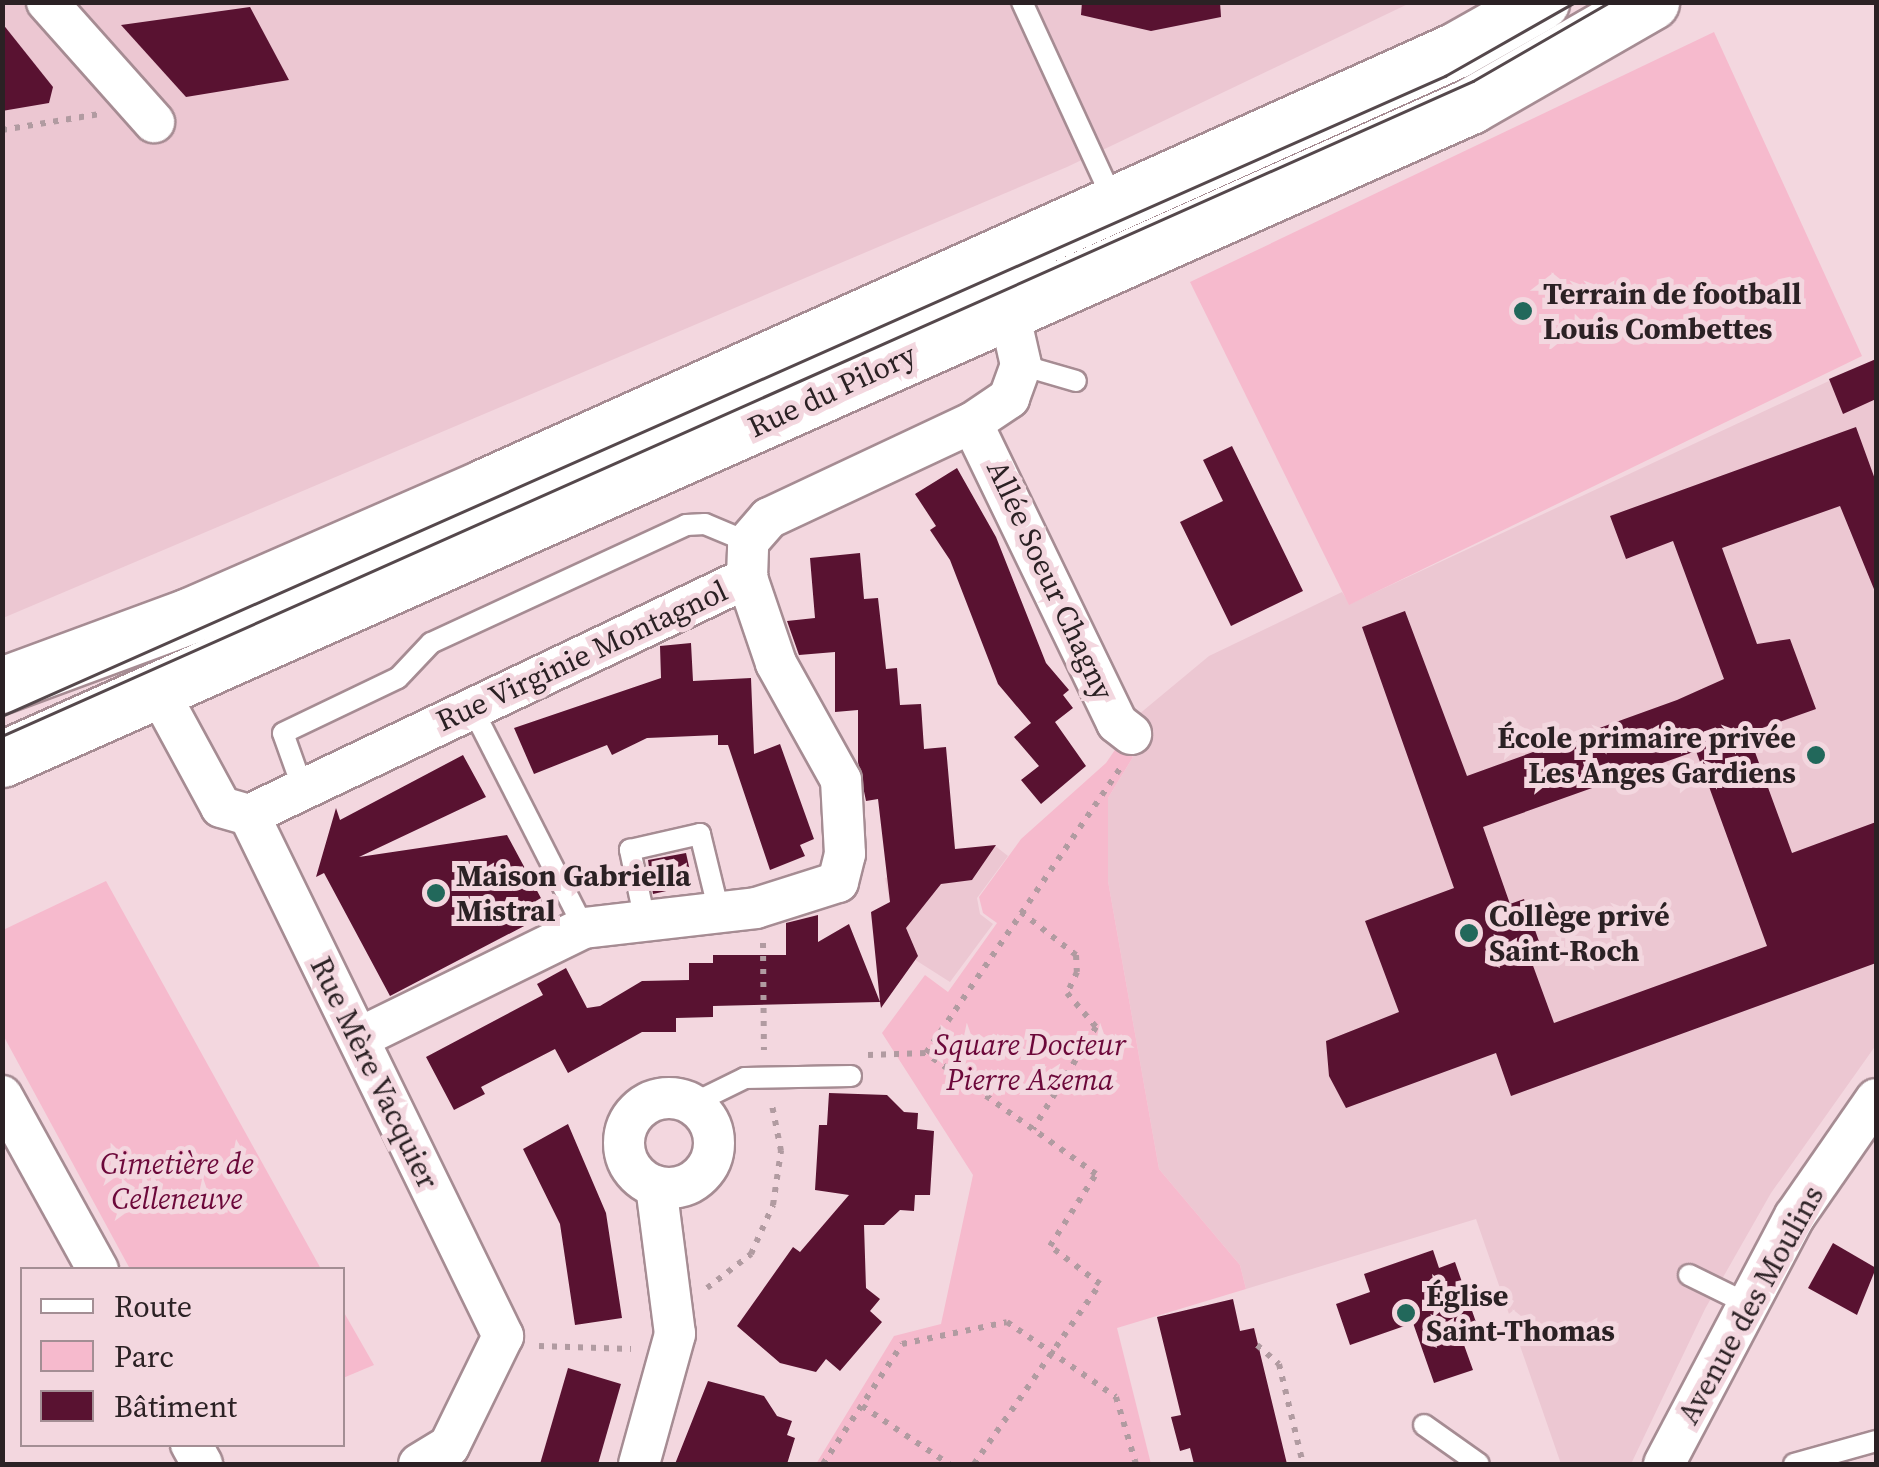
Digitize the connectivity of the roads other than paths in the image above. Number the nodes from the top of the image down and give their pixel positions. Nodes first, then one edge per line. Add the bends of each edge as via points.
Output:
1 (48, 2) edge
2 (1022, 2) edge
3 (1541, 2) edge
4 (1651, 2) edge
5 (148, 115) road end
6 (1116, 206) junction
7 (1009, 312) junction
8 (1021, 366) junction
9 (1076, 381) dead end
10 (972, 423) junction
11 (748, 560) junction
12 (2, 685) edge
13 (157, 688) junction
14 (472, 708) junction
15 (1126, 743) road end
16 (2, 759) edge
17 (303, 789) junction
18 (249, 815) junction
19 (719, 912) junction
20 (646, 921) junction
21 (584, 928) junction
22 (360, 1038) junction
23 (851, 1076) dead end
24 (2, 1096) edge
25 (1876, 1099) edge
26 (692, 1104) junction
27 (656, 1186) junction
28 (96, 1267) edge
29 (1689, 1275) dead end
30 (1748, 1304) junction
31 (1424, 1425) dead end
32 (1876, 1441) edge
33 (450, 1458) edge
34 (639, 1464) edge
35 (1480, 1464) edge
36 (1664, 1464) edge
37 (1794, 1464) edge

1 - 5 street
2 - 6 lane
3 - 6 main road, Rue du Pilory via 1456,50
4 - 7 main road, Rue du Pilory via 1470,106
6 - 12 main road, Rue du Pilory via 206,609
7 - 8 street
7 - 13 main road, Rue du Pilory via 600,498
8 - 9 lane
8 - 10 street, Rue Virginie Montagnol via 1009,398
10 - 11 street, Rue Virginie Montagnol via 768,518
10 - 15 street, Allée Soeur Chagny
11 - 14 street, Rue Virginie Montagnol
11 - 17 lane via 706,524 686,524 431,643 398,678 284,733
11 - 19 street via 776,663 841,780 845,854 831,889
13 - 16 main road, Rue du Pilory
13 - 18 street, Rue Mère Vacquier via 221,807
14 - 17 street, Rue Virginie Montagnol
14 - 21 lane
17 - 18 street, Rue Virginie Montagnol
18 - 22 street, Rue Mère Vacquier
19 - 20 street
19 - 20 lane via 700,834 630,850
20 - 21 street
21 - 22 street
22 - 33 street, Rue Mère Vacquier via 503,1344
23 - 26 lane via 766,1068
24 - 28 street
25 - 30 street, Avenue des Moulins via 1795,1216
26 - 27 street via 711,1126 713,1154 684,1186
26 - 27 street via 648,1103 628,1125 624,1139 632,1168
27 - 34 street via 674,1351
29 - 30 lane
30 - 36 street, Avenue des Moulins
31 - 35 lane
32 - 37 lane

